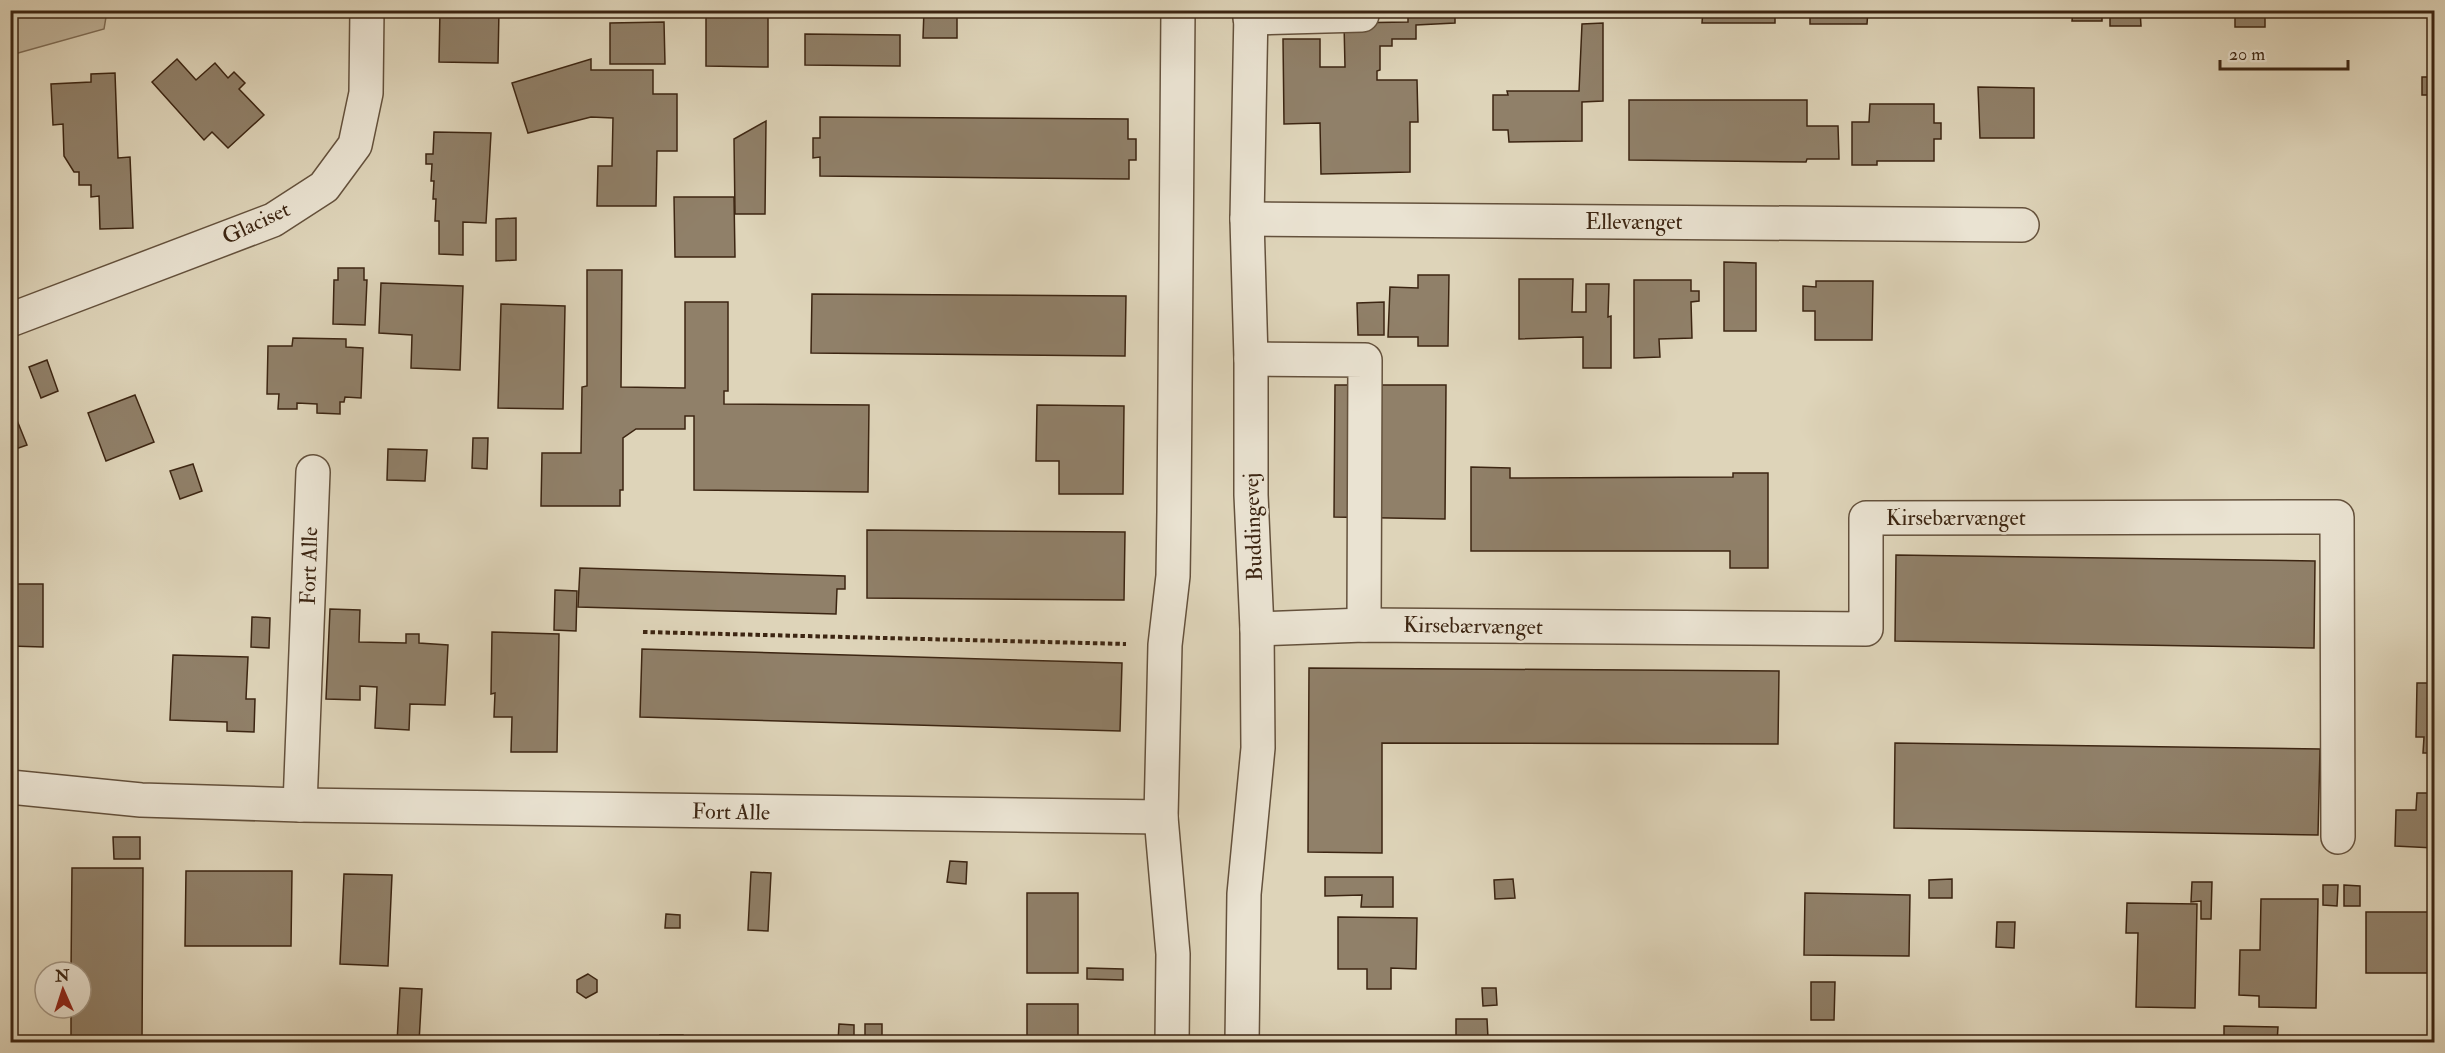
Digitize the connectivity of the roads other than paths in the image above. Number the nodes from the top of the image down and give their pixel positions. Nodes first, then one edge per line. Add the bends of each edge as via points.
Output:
1 (367, 10) edge
2 (1178, 10) edge
3 (1362, 10) edge
4 (1251, 14) edge
5 (1247, 219) junction
6 (2022, 225) dead end
7 (10, 320) edge
8 (1251, 359) junction
9 (313, 472) dead end
10 (1364, 625) junction
11 (1257, 628) junction
12 (10, 787) edge
13 (300, 805) junction
14 (1161, 817) junction
15 (2338, 837) dead end
16 (1172, 1042) edge
17 (1242, 1042) edge

1 - 7 street, Glaciset via 366,93 355,145 324,188 273,220
2 - 14 street via 1173,576 1165,645
3 - 4 street via 1362,15
4 - 5 street, Buddingevej
5 - 6 street, Ellevænget
5 - 8 street, Buddingevej
8 - 10 street via 1365,360
8 - 11 street, Buddingevej via 1251,495
9 - 13 street, Fort Alle
10 - 11 street, Kirsebærvænget
10 - 15 street, Kirsebærvænget via 1866,629 1866,518 2337,517
11 - 17 street, Buddingevej via 1258,748 1244,894
12 - 13 street, Fort Alle via 141,801
13 - 14 street, Fort Alle
14 - 16 street via 1173,954

